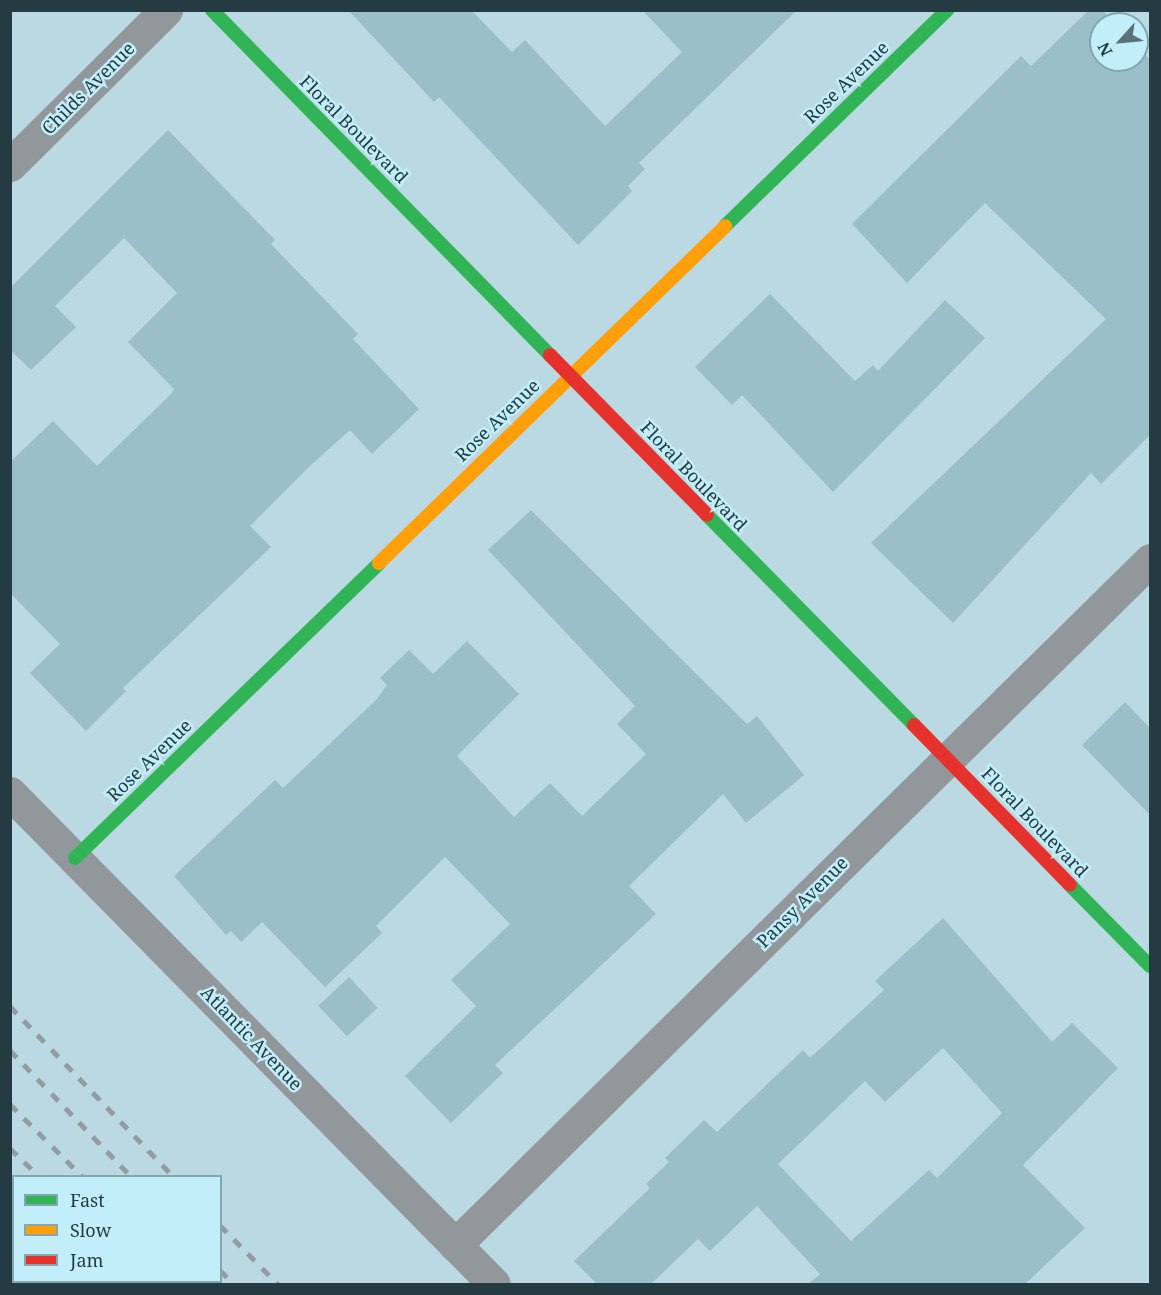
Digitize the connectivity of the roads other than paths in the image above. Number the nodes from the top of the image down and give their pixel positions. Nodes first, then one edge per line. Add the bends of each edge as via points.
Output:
1 (166, 10) edge
2 (212, 10) edge
3 (947, 10) edge
4 (10, 165) edge
5 (570, 374) junction
6 (1150, 560) edge
7 (947, 759) junction
8 (10, 793) edge
9 (75, 858) junction
10 (1150, 966) edge
11 (455, 1245) junction
12 (494, 1284) edge

1 - 4 street, Childs Avenue
2 - 5 street, Floral Boulevard
3 - 5 street, Rose Avenue
5 - 7 street, Floral Boulevard
5 - 9 street, Rose Avenue
6 - 7 street, Pansy Avenue
7 - 10 street, Floral Boulevard
7 - 11 street, Pansy Avenue
8 - 9 street, Atlantic Avenue
9 - 11 street, Atlantic Avenue
11 - 12 street, Atlantic Avenue

